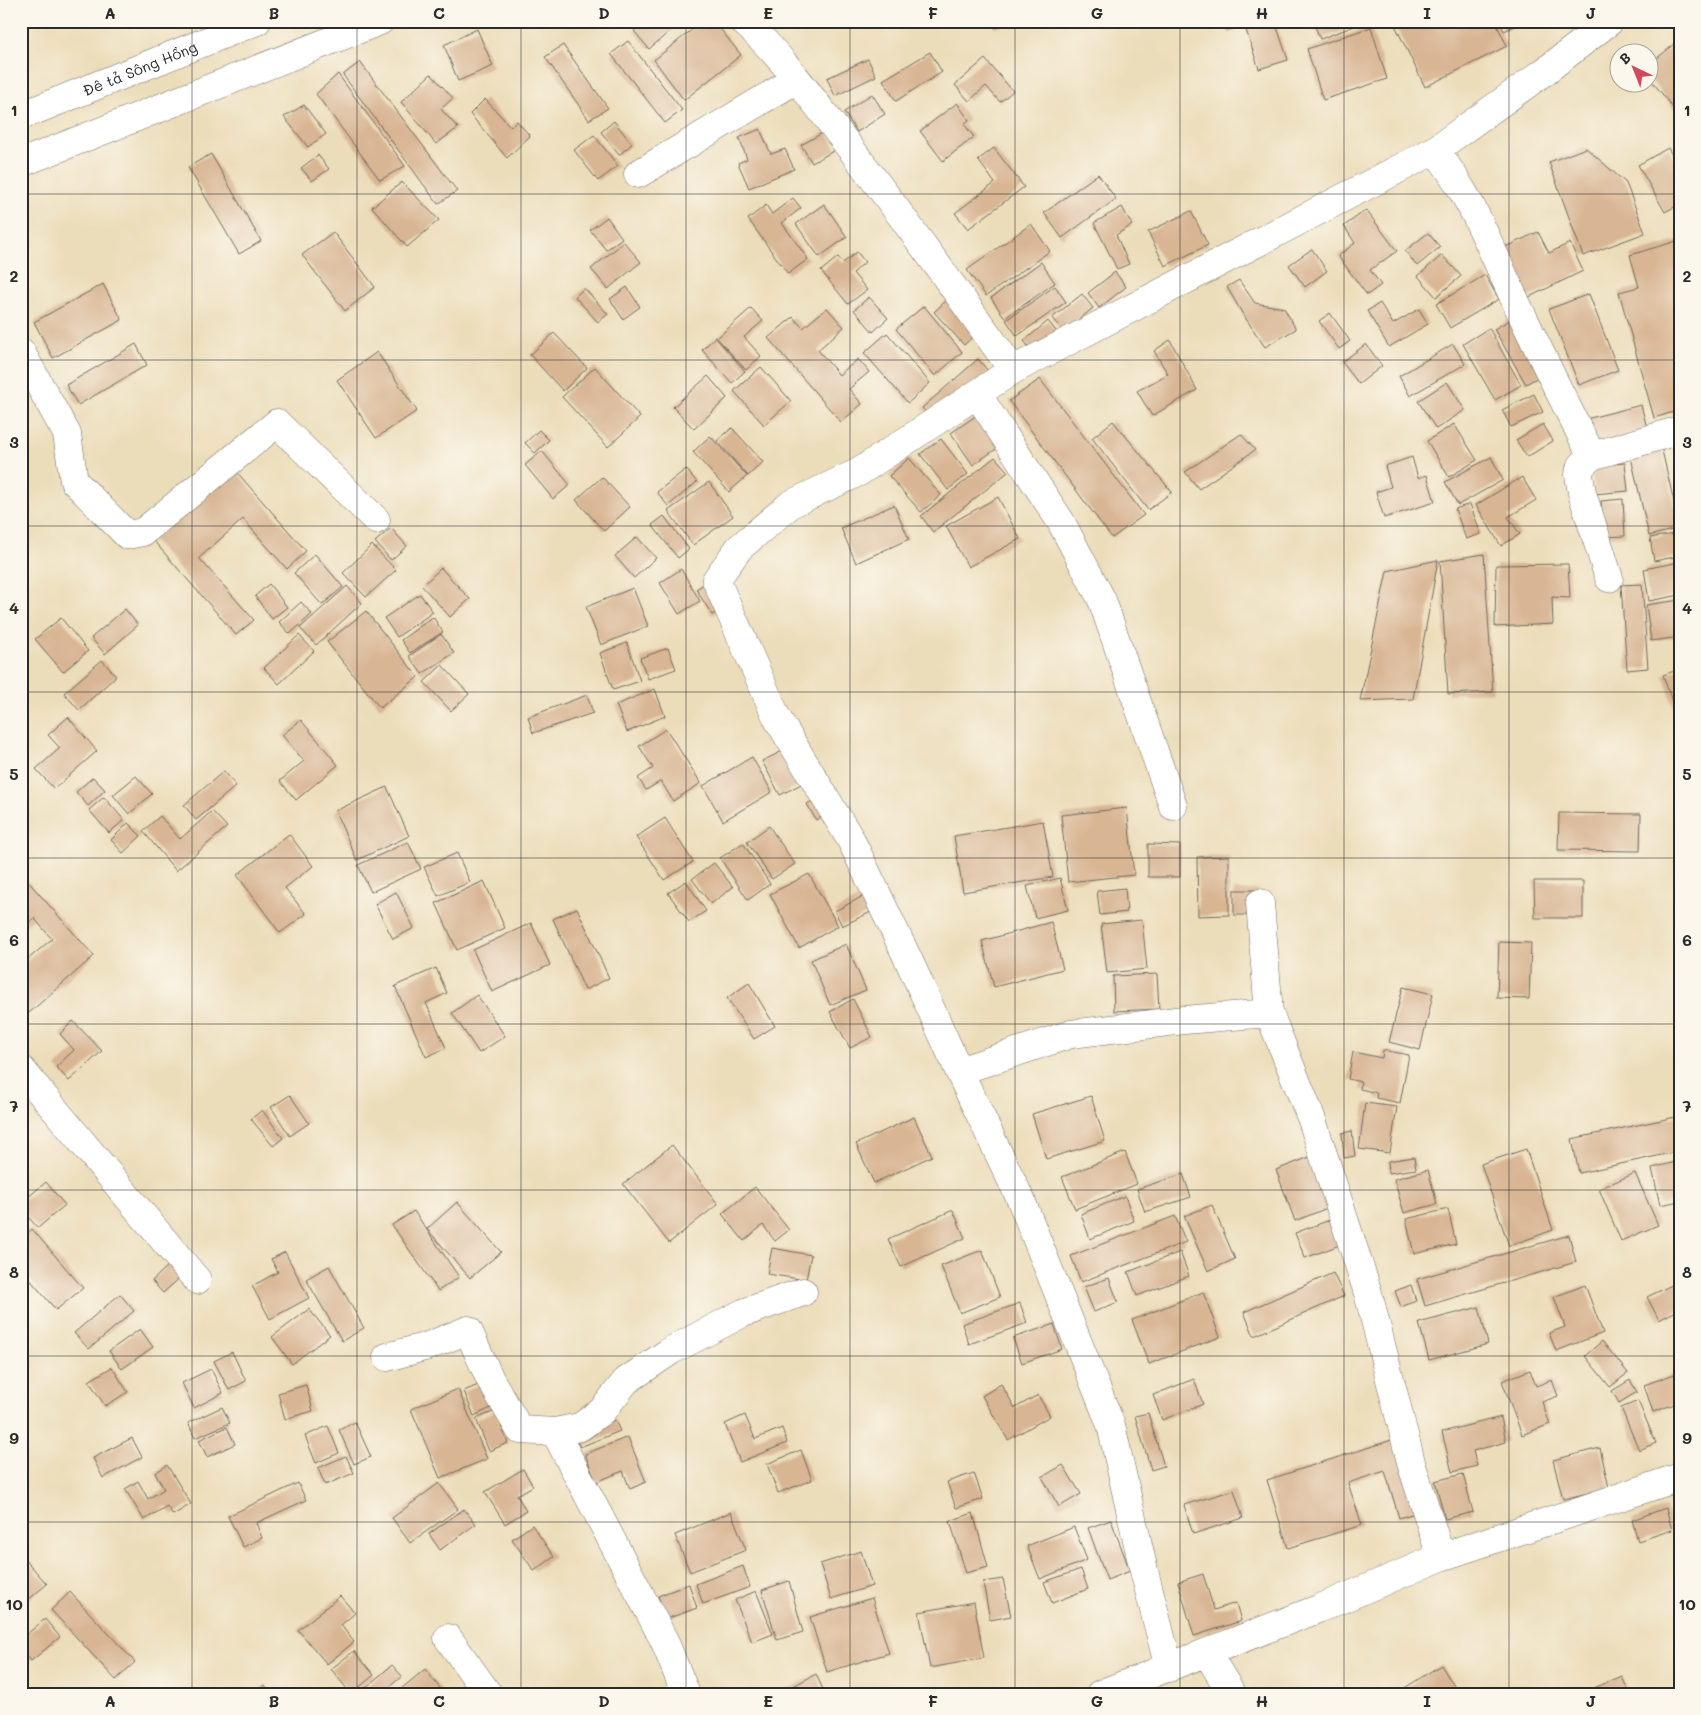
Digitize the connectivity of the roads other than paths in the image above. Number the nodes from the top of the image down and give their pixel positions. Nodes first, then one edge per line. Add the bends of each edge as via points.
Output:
1 (257, 21) edge
2 (380, 21) edge
3 (743, 21) edge
4 (1610, 21) edge
5 (797, 79) junction
6 (21, 116) edge
7 (1435, 150) junction
8 (21, 162) edge
9 (638, 174) dead end
10 (21, 352) edge
11 (1013, 370) junction
12 (977, 394) junction
13 (1680, 430) edge
14 (1592, 456) junction
15 (376, 520) dead end
16 (1608, 578) dead end
17 (1173, 806) dead end
18 (1260, 903) dead end
19 (1269, 1013) junction
20 (21, 1069) edge
21 (959, 1072) junction
22 (197, 1280) dead end
23 (803, 1292) dead end
24 (387, 1357) dead end
25 (555, 1432) junction
26 (1680, 1477) edge
27 (1441, 1557) junction
28 (448, 1638) dead end
29 (1207, 1653) junction
30 (1169, 1668) junction
31 (488, 1694) edge
32 (686, 1694) edge
33 (1100, 1694) edge
34 (1232, 1694) edge

1 - 6 street, Đê tả Sông Hồng
2 - 8 street
3 - 5 street
4 - 7 street
5 - 9 street
5 - 11 street via 866,167
7 - 11 street
7 - 14 street via 1469,200 1541,356
10 - 15 street via 67,434 74,481 127,536 143,532 277,423
11 - 12 street
12 - 17 street via 1061,522 1102,600
12 - 21 street via 859,472 791,504 738,548 716,580 778,718 851,840
13 - 14 street
14 - 16 street via 1580,468 1579,475
18 - 19 street
19 - 21 street via 1071,1034
19 - 27 street via 1312,1120 1365,1284 1412,1466
20 - 22 street
21 - 30 street via 1021,1200 1111,1425
23 - 25 street via 743,1313 672,1350 626,1381 602,1411 580,1427
24 - 25 street via 428,1346 468,1330 490,1379 520,1430
25 - 32 street via 664,1640
26 - 27 street
27 - 29 street
28 - 31 street
29 - 30 street
29 - 34 street
30 - 33 street

